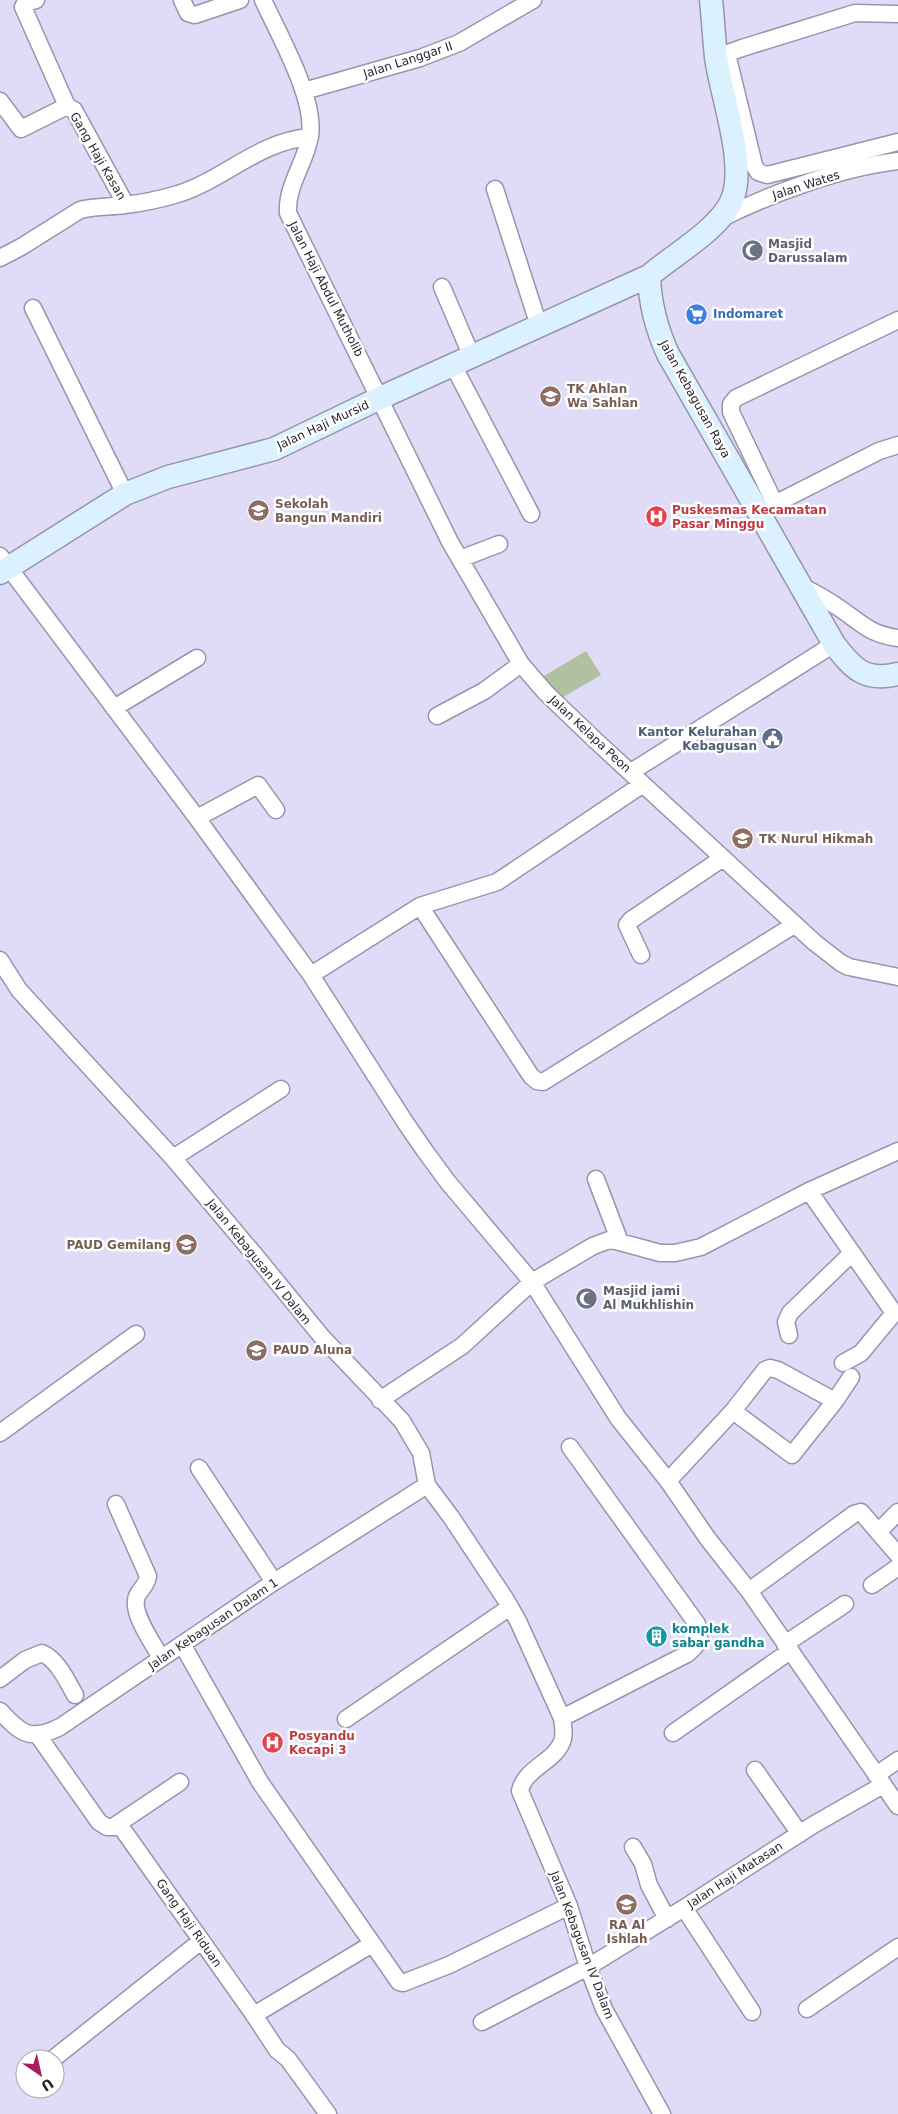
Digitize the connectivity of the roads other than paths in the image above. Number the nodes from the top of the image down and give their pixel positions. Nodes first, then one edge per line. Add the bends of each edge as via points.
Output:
1 (36, 0) edge
2 (182, 0) edge
3 (240, 0) edge
4 (263, 0) edge
5 (533, 0) edge
6 (711, 0) edge
7 (898, 14) edge
8 (721, 56) junction
9 (304, 90) junction
10 (0, 101) edge
11 (68, 106) junction
12 (310, 137) junction
13 (898, 142) edge
14 (898, 161) edge
15 (495, 189) dead end
16 (126, 205) junction
17 (718, 220) junction
18 (0, 258) edge
19 (649, 276) junction
20 (442, 287) dead end
21 (33, 308) dead end
22 (898, 320) edge
23 (539, 326) junction
24 (463, 361) junction
25 (380, 398) junction
26 (898, 445) edge
27 (125, 494) junction
28 (767, 508) junction
29 (532, 514) dead end
30 (498, 544) dead end
31 (460, 559) junction
32 (3, 565) edge
33 (801, 586) junction
34 (898, 638) edge
35 (834, 644) junction
36 (197, 658) dead end
37 (521, 664) junction
38 (898, 674) edge
39 (114, 708) junction
40 (437, 716) dead end
41 (631, 772) junction
42 (644, 784) junction
43 (276, 810) dead end
44 (197, 818) junction
45 (723, 858) junction
46 (420, 906) junction
47 (794, 925) junction
48 (641, 955) dead end
49 (0, 960) edge
50 (311, 975) junction
51 (898, 977) edge
52 (281, 1089) dead end
53 (898, 1151) edge
54 (172, 1158) junction
55 (596, 1179) dead end
56 (813, 1190) junction
57 (620, 1242) junction
58 (852, 1253) junction
59 (532, 1282) junction
60 (898, 1313) edge
61 (136, 1334) dead end
62 (789, 1335) dead end
63 (380, 1400) junction
64 (834, 1401) junction
65 (733, 1411) junction
66 (0, 1433) edge
67 (570, 1447) dead end
68 (199, 1468) dead end
69 (668, 1481) junction
70 (427, 1485) junction
71 (116, 1504) dead end
72 (898, 1512) edge
73 (878, 1532) junction
74 (898, 1555) edge
75 (898, 1568) edge
76 (274, 1582) junction
77 (872, 1585) dead end
78 (749, 1591) junction
79 (845, 1604) dead end
80 (510, 1607) junction
81 (182, 1644) junction
82 (787, 1647) junction
83 (161, 1658) junction
84 (0, 1678) edge
85 (75, 1695) dead end
86 (0, 1711) edge
87 (562, 1718) junction
88 (346, 1719) dead end
89 (673, 1733) dead end
90 (37, 1734) junction
91 (898, 1760) edge
92 (755, 1770) dead end
93 (879, 1780) junction
94 (180, 1782) dead end
95 (898, 1806) edge
96 (116, 1826) junction
97 (800, 1834) junction
98 (633, 1847) dead end
99 (569, 1906) junction
100 (684, 1908) junction
101 (667, 1919) junction
102 (201, 1941) junction
103 (372, 1944) junction
104 (898, 1947) edge
105 (588, 1967) junction
106 (807, 2009) dead end
107 (752, 2012) dead end
108 (254, 2015) junction
109 (482, 2022) dead end
110 (65, 2049) edge
111 (659, 2113) edge
112 (328, 2114) edge

1 - 11 street via 23,6
2 - 3 street via 188,13 195,15
4 - 9 street, Jalan Haji Abdul Mutholib
5 - 9 street, Jalan Langgar II via 459,43 420,58
6 - 8 main road
7 - 8 street via 856,13
8 - 13 street via 754,165 762,174
8 - 17 main road via 736,159 732,200
9 - 12 street, Jalan Haji Abdul Mutholib via 310,108
10 - 11 street, Gang Haji Kasan via 21,129
11 - 16 street, Gang Haji Kasan via 74,110
12 - 16 street via 274,144 185,191
12 - 25 street, Jalan Haji Abdul Mutholib via 289,196 288,213
14 - 17 street, Jalan Wates via 860,167 791,189
15 - 23 street
16 - 18 street via 80,210
17 - 19 main road
19 - 23 main road, Jalan Haji Mursid
19 - 28 main road, Jalan Kebagusan Raya via 650,300 660,336
20 - 24 street
21 - 27 street
22 - 28 street via 736,398 731,412
23 - 24 main road, Jalan Haji Mursid
24 - 25 main road, Jalan Haji Mursid
24 - 29 street
25 - 27 main road, Jalan Haji Mursid via 274,449 168,477
25 - 31 street, Jalan Kelapa Peon
26 - 28 street via 879,450
27 - 32 main road, Jalan Haji Mursid
28 - 33 main road, Jalan Kebagusan Raya
30 - 31 street
31 - 37 street, Jalan Kelapa Peon
32 - 39 street
33 - 34 street via 837,606 871,631
33 - 35 main road, Jalan Kebagusan Raya
35 - 38 main road, Jalan Kebagusan Raya via 861,672 882,678
35 - 41 street
36 - 39 street
37 - 40 street via 490,687
37 - 41 street, Jalan Kelapa Peon via 546,693
39 - 44 street
41 - 42 street, Jalan Kelapa Peon
42 - 45 street, Jalan Kelapa Peon
42 - 46 street via 497,882
43 - 44 street via 258,785
44 - 50 street
45 - 47 street, Jalan Kelapa Peon
45 - 48 street via 631,920 627,925
46 - 47 street via 537,1082 543,1082
46 - 50 street
47 - 51 street, Jalan Kelapa Peon via 841,963
49 - 54 street, Jalan Kebagusan IV Dalam via 19,990
50 - 59 street via 404,1122 447,1181
52 - 54 street
53 - 56 street
54 - 63 street, Jalan Kebagusan IV Dalam via 309,1323
55 - 57 street
56 - 57 street via 690,1250 660,1253
56 - 58 street
56 - 60 street
57 - 59 street via 609,1240 593,1246
58 - 62 street via 790,1313 786,1322
58 - 64 street via 894,1313 847,1370
59 - 63 street via 462,1346
59 - 69 street via 618,1418
61 - 66 street
63 - 70 street, Jalan Kebagusan IV Dalam via 402,1421 421,1453
64 - 65 street via 770,1368 761,1374
64 - 65 street via 792,1455
65 - 69 street
67 - 87 street via 697,1624 700,1635 697,1646 687,1654
68 - 76 street
69 - 78 street
70 - 76 street, Jalan Kebagusan Dalam 1
70 - 80 street, Jalan Kebagusan IV Dalam
71 - 83 street via 148,1576 148,1582 137,1596 138,1617
72 - 73 street
73 - 74 street
73 - 78 street via 861,1512 854,1514
75 - 77 street
76 - 81 street, Jalan Kebagusan Dalam 1
78 - 82 street
79 - 82 street
80 - 87 street, Jalan Kebagusan IV Dalam
80 - 88 street
81 - 83 street, Jalan Kebagusan Dalam 1
81 - 103 street via 260,1782
82 - 89 street
82 - 93 street
83 - 90 street, Jalan Kebagusan Dalam 1 via 60,1727 47,1734
84 - 85 street via 25,1660 42,1653 54,1661
86 - 90 street via 17,1729 26,1734
87 - 99 street, Jalan Kebagusan IV Dalam via 562,1742 522,1782 520,1791
90 - 96 street, Gang Haji Riduan via 99,1822 108,1827
91 - 93 street, Jalan Haji Matasan
92 - 97 street
93 - 95 street
93 - 97 street, Jalan Haji Matasan
94 - 96 street
96 - 102 street, Gang Haji Riduan via 121,1827
97 - 100 street, Jalan Haji Matasan
98 - 101 street
99 - 103 street via 449,1965 403,1983 396,1980
99 - 105 street, Jalan Kebagusan IV Dalam
100 - 101 street, Jalan Haji Matasan
100 - 107 street
101 - 105 street, Jalan Haji Matasan
102 - 108 street, Gang Haji Riduan
102 - 110 street
103 - 108 street
104 - 106 street
105 - 109 street, Jalan Haji Matasan
105 - 111 street, Jalan Kebagusan IV Dalam via 604,2009
108 - 112 street, Gang Haji Riduan via 277,2050 288,2059

